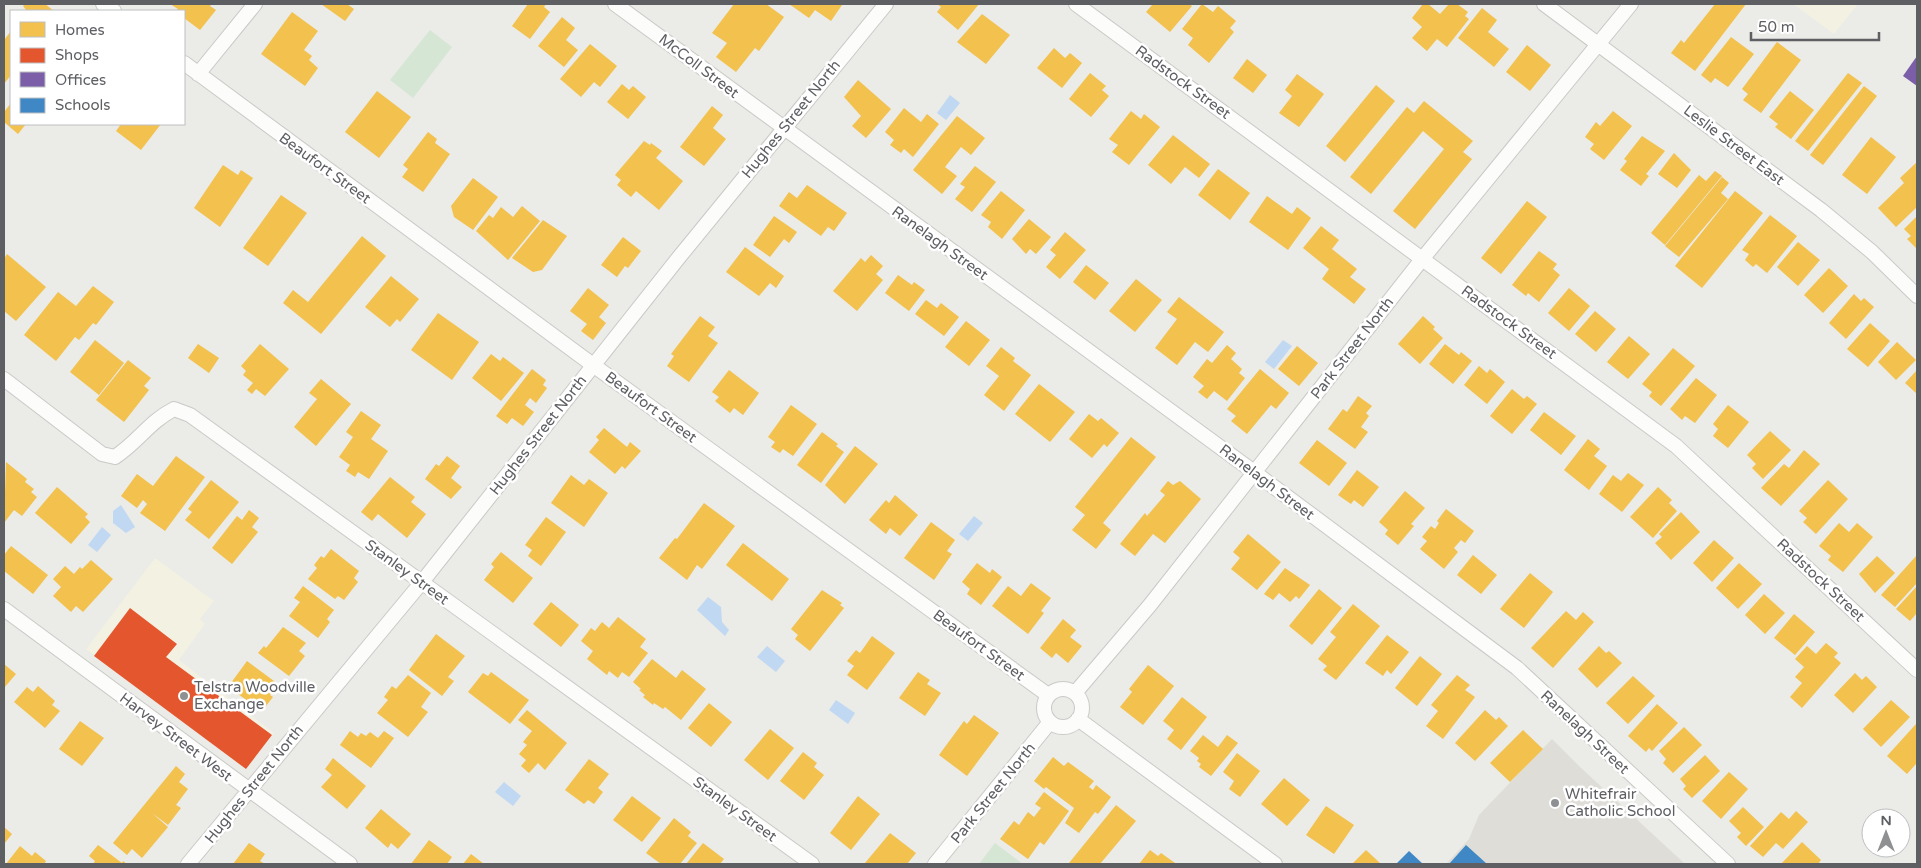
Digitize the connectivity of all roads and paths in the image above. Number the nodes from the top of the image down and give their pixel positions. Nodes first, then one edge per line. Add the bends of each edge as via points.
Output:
1 (255, 4) edge
2 (615, 4) edge
3 (886, 4) edge
4 (1076, 4) edge
5 (1544, 4) edge
6 (1631, 4) edge
7 (1598, 44) junction
8 (185, 64) edge
9 (198, 74) junction
10 (783, 129) junction
11 (1423, 258) junction
12 (1917, 296) edge
13 (593, 365) junction
14 (4, 379) edge
15 (1254, 472) junction
16 (422, 582) junction
17 (4, 609) edge
18 (1917, 670) edge
19 (1075, 693) junction
20 (1048, 695) junction
21 (1078, 719) junction
22 (1050, 722) junction
23 (248, 791) junction
24 (188, 864) edge
25 (350, 864) edge
26 (812, 864) edge
27 (936, 864) edge
28 (1275, 864) edge
29 (1728, 864) edge

1 - 9 street
2 - 10 street, McColl Street
3 - 10 street, Hughes Street North
4 - 11 street, Radstock Street
5 - 7 street, Leslie Street East
6 - 7 street, Park Street North
7 - 11 street, Park Street North
7 - 12 street, Leslie Street East via 1822,210
8 - 9 street, Beaufort Street
9 - 13 street, Beaufort Street
10 - 13 street, Hughes Street North
10 - 15 street, Ranelagh Street
11 - 15 street, Park Street North
11 - 18 street, Radstock Street via 1676,446
13 - 16 street, Hughes Street North
13 - 20 street, Beaufort Street
14 - 16 street, Stanley Street via 102,454 115,457 130,447 157,417 174,408 190,414
15 - 19 street, Park Street North via 1150,605
15 - 29 street, Ranelagh Street via 1517,668
16 - 23 street, Hughes Street North
16 - 26 street, Stanley Street
17 - 23 street, Harvey Street West
19 - 20 street via 1067,689
19 - 21 street via 1082,706
20 - 22 street via 1043,710
21 - 22 street via 1063,727
21 - 28 street
22 - 27 street, Park Street North
23 - 24 street, Hughes Street North
23 - 25 street, Harvey Street West

